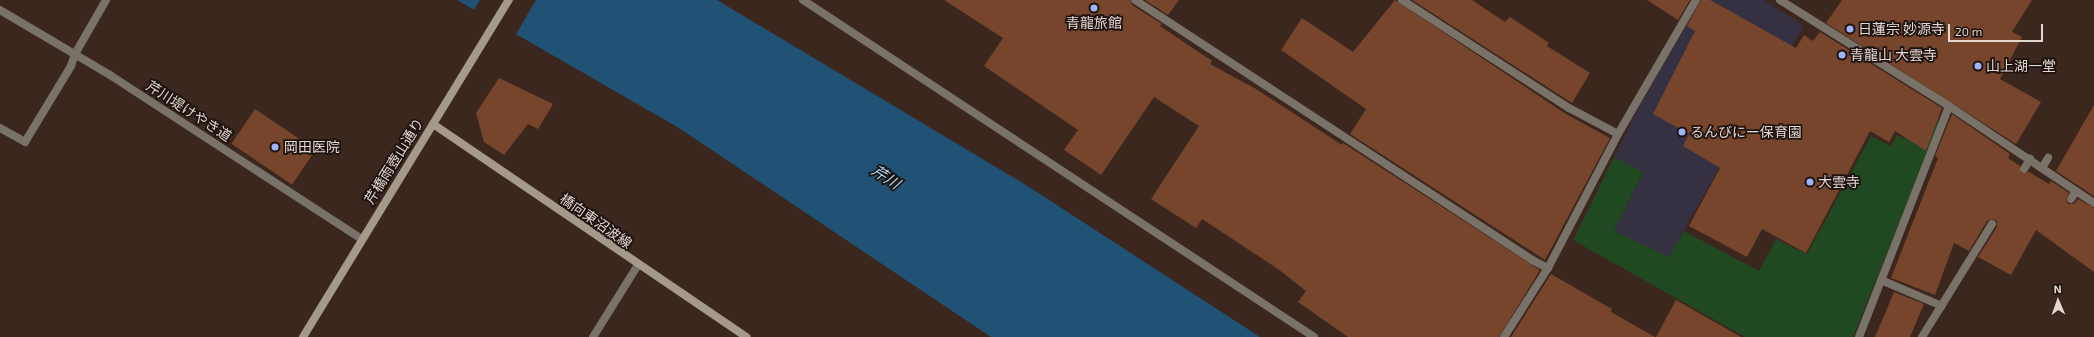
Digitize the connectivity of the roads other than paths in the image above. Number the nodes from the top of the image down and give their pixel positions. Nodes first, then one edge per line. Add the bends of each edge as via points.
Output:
1 (106, 0) edge
2 (509, 0) edge
3 (804, 0) edge
4 (1135, 0) edge
5 (1402, 0) edge
6 (1696, 0) edge
7 (1780, 0) edge
8 (0, 10) edge
9 (75, 54) junction
10 (1950, 106) junction
11 (433, 124) junction
12 (0, 128) edge
13 (1618, 134) junction
14 (2048, 158) dead end
15 (2030, 160) junction
16 (2042, 168) junction
17 (2024, 169) dead end
18 (2076, 191) junction
19 (2072, 199) dead end
20 (2094, 203) edge
21 (1992, 224) dead end
22 (362, 239) junction
23 (638, 265) junction
24 (1552, 266) junction
25 (1881, 280) junction
26 (1942, 306) junction
27 (303, 337) edge
28 (593, 337) edge
29 (746, 337) edge
30 (1314, 337) edge
31 (1504, 337) edge
32 (1859, 337) edge
33 (1922, 337) edge

1 - 9 street
2 - 11 main road, 芹橋雨壺山通り
3 - 30 street
4 - 24 street via 1532,260
5 - 13 street via 1569,108
6 - 13 street
7 - 10 street
8 - 9 street, 芹川堤けやき道
9 - 12 street via 71,66 25,142
9 - 22 street, 芹川堤けやき道
10 - 15 street
10 - 25 street
11 - 22 main road, 芹橋雨壺山通り
11 - 23 main road, 橋向東沼波線
13 - 24 street
14 - 16 street
15 - 16 street
15 - 17 street
16 - 18 street
18 - 19 street
18 - 20 street
21 - 26 street
22 - 27 main road, 芹橋雨壺山通り
23 - 28 street
23 - 29 main road, 橋向東沼波線
24 - 31 street
25 - 26 street
25 - 32 street
26 - 33 street

